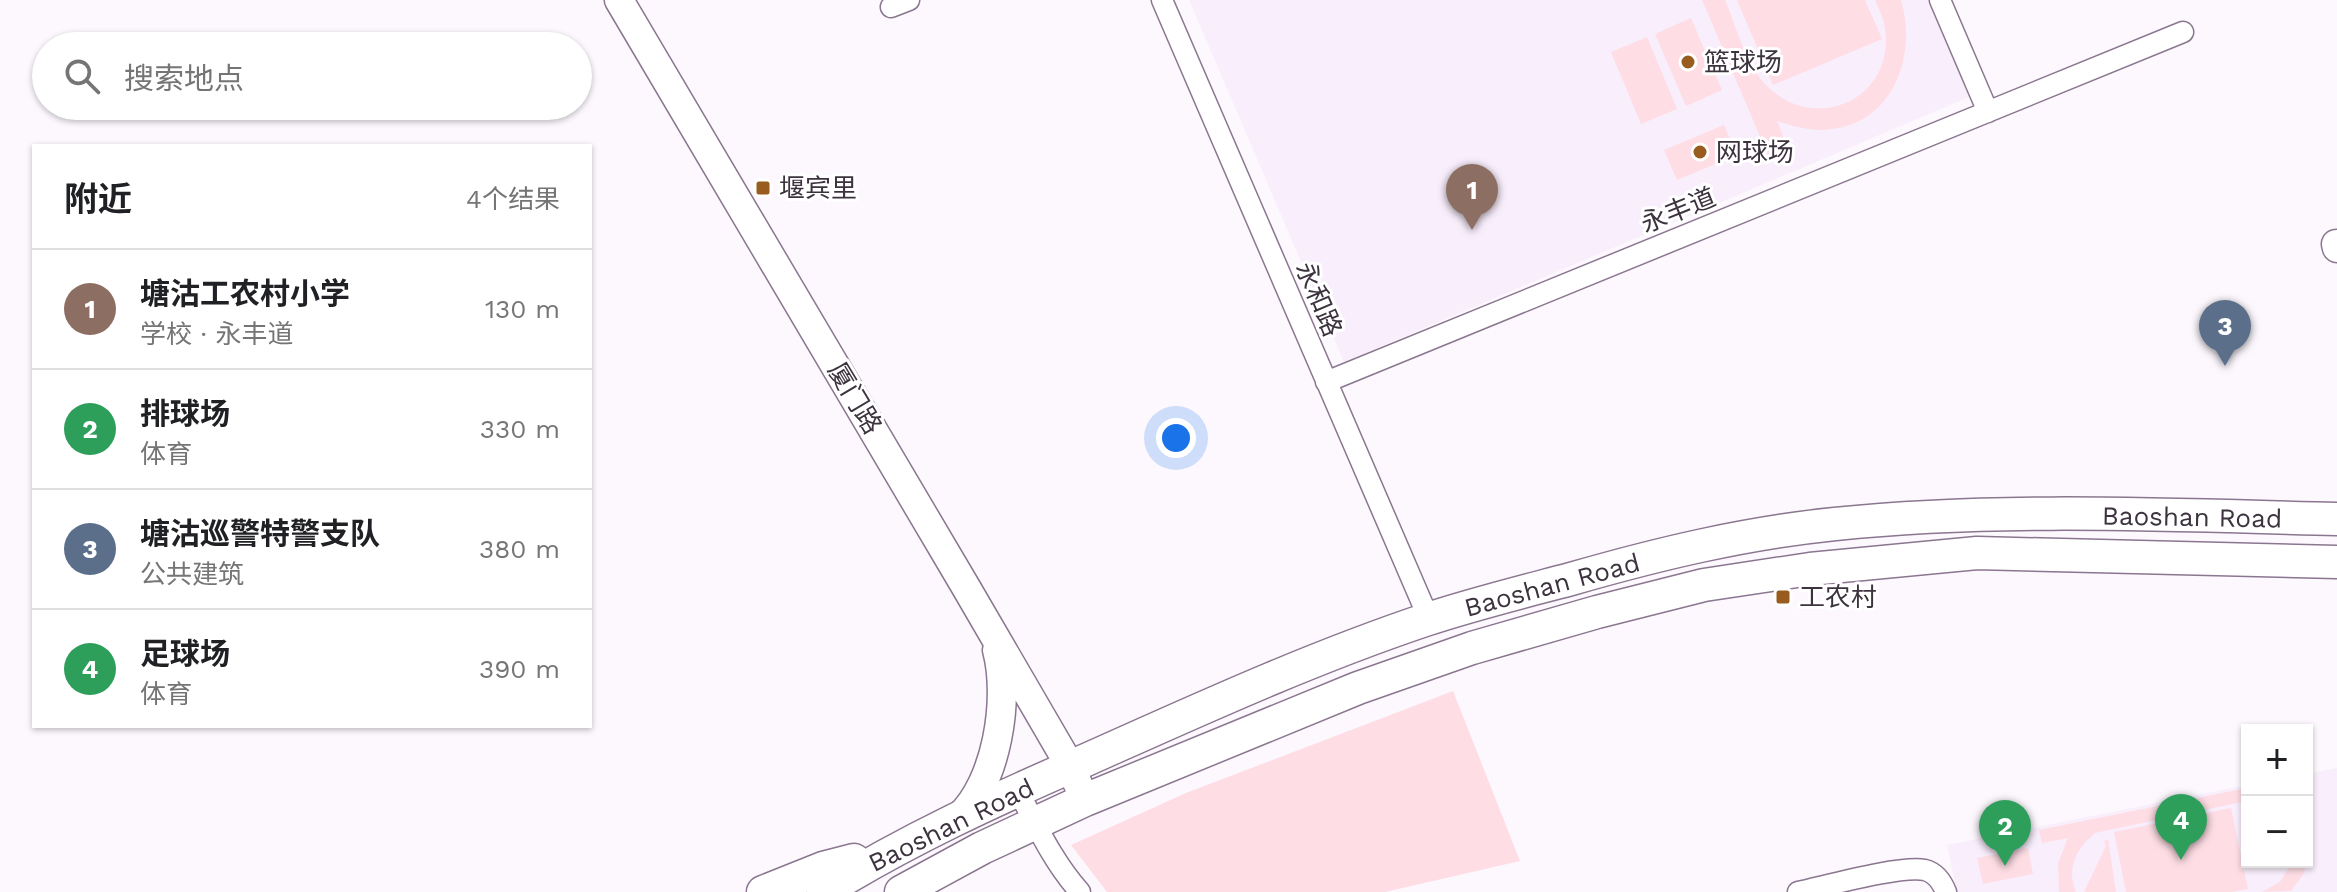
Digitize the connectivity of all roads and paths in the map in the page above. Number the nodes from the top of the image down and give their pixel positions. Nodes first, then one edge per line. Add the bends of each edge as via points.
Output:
1 (619, 0) edge
2 (640, 0) edge
3 (1162, 0) edge
4 (1940, 0) edge
5 (2183, 32) dead end
6 (1988, 112) junction
7 (1326, 382) junction
8 (2337, 519) edge
9 (2337, 562) edge
10 (1429, 619) junction
11 (993, 634) junction
12 (1078, 763) junction
13 (1018, 791) junction
14 (1094, 797) junction
15 (957, 819) junction
16 (1035, 823) junction
17 (892, 851) junction
18 (1073, 888) edge
19 (763, 892) edge
20 (823, 892) edge
21 (901, 892) edge
22 (1798, 892) edge
23 (1946, 892) edge

1 - 11 street, 厦门路
2 - 12 street, 厦门路 via 1060,710
3 - 7 street, 永和路
4 - 6 street
5 - 6 street, 永丰道
6 - 7 street, 永丰道
7 - 10 street, 永和路
8 - 10 main road, Baoshan Road via 1976,515 1835,524 1704,544
9 - 14 main road, Baoshan Road via 1977,553 1704,585 1472,648 1358,688
10 - 12 main road, Baoshan Road
11 - 12 street, 厦门路
11 - 15 street via 1002,674 998,728 979,795
12 - 13 main road, Baoshan Road
12 - 14 street, 厦门路
13 - 15 main road, Baoshan Road
13 - 16 street
14 - 16 main road, Baoshan Road
15 - 17 main road, Baoshan Road
16 - 18 street
16 - 21 main road, Baoshan Road
17 - 19 main road via 823,868
17 - 20 main road, Baoshan Road
22 - 23 street via 1924,870 1941,881

